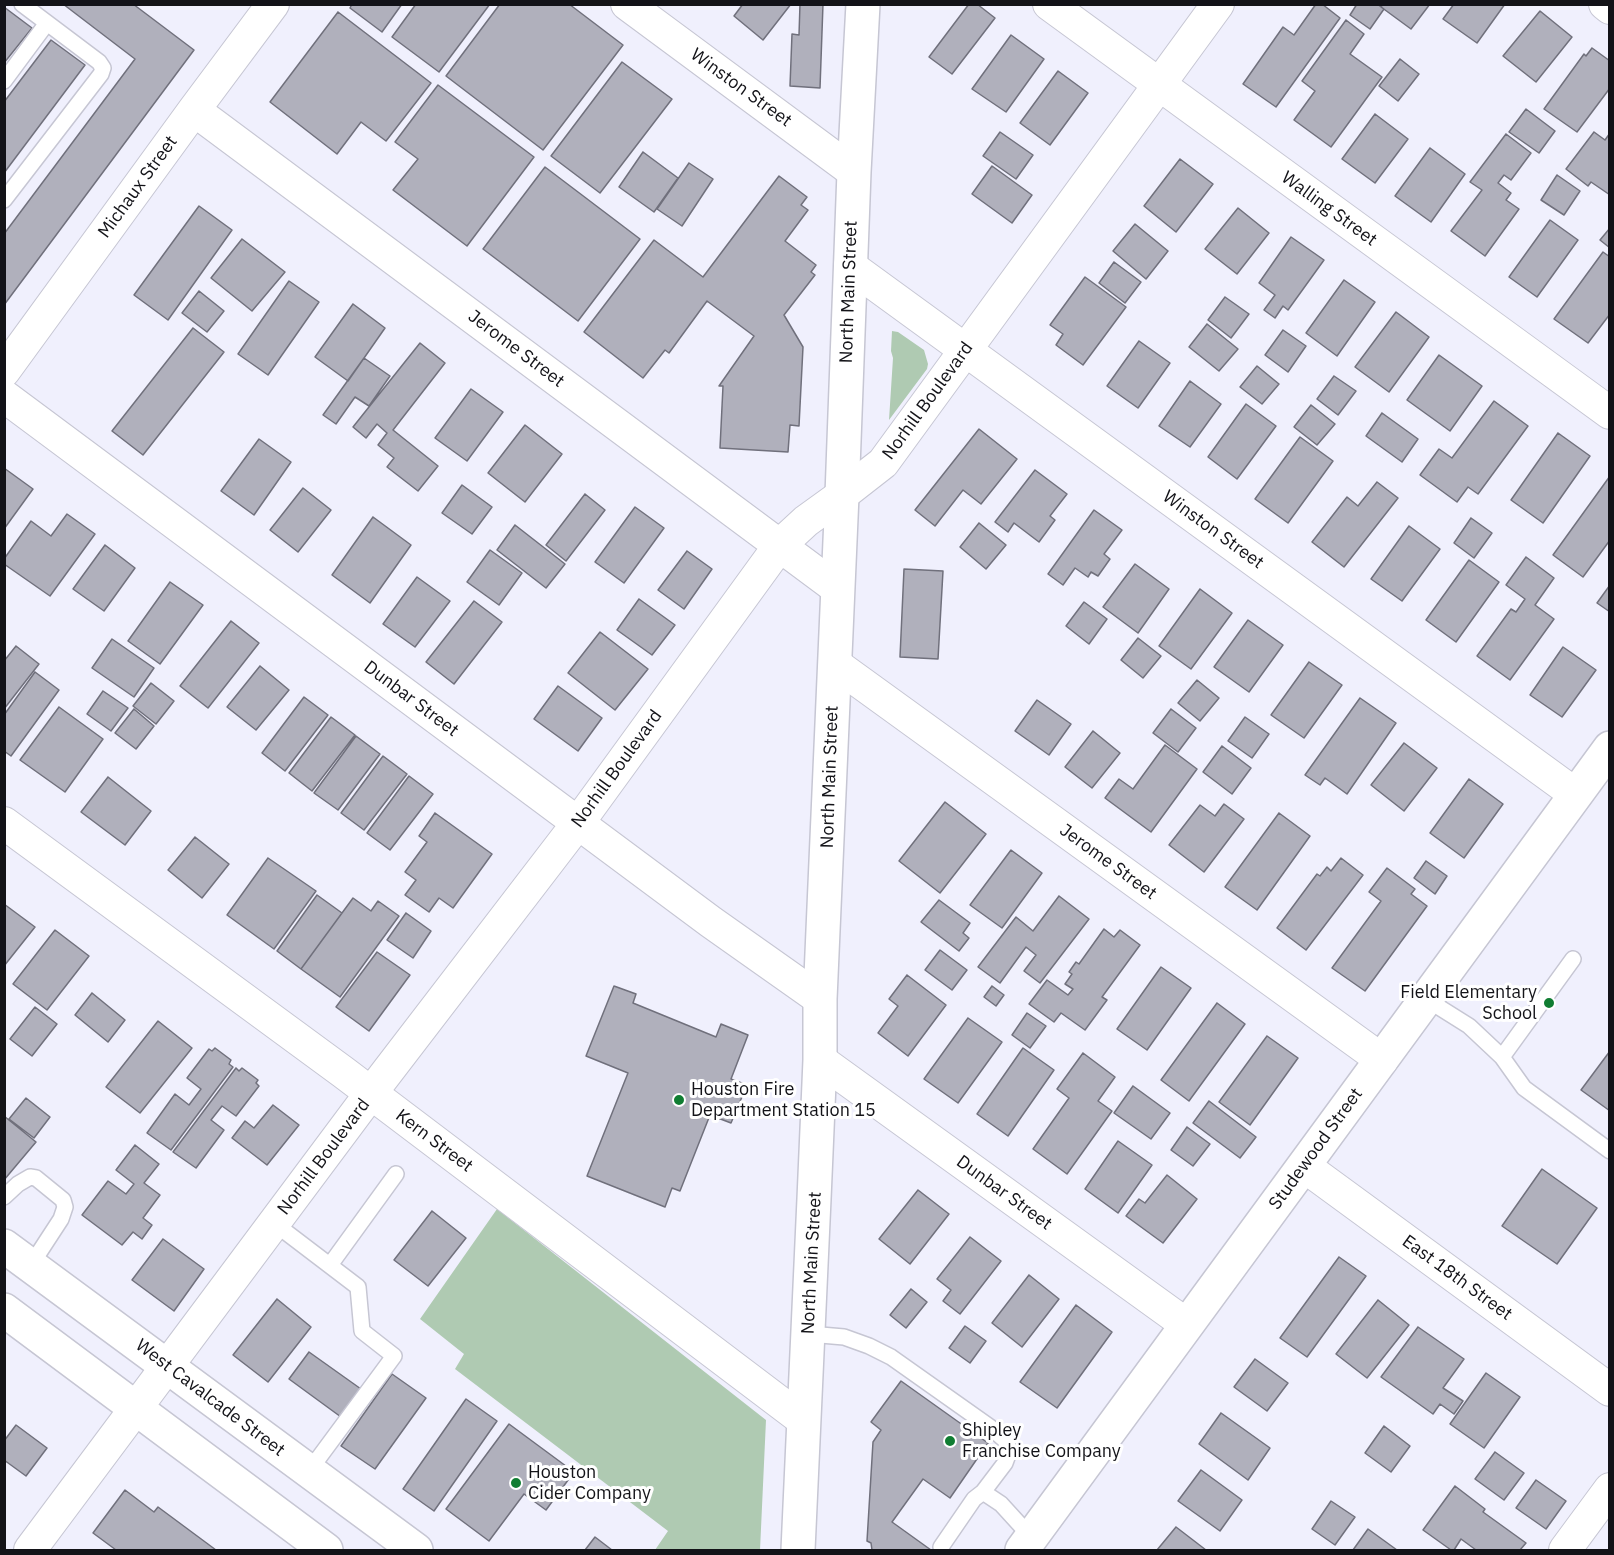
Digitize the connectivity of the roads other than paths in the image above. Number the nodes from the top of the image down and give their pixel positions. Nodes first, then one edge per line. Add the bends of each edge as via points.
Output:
1 (21, 4) edge
2 (273, 4) edge
3 (627, 4) edge
4 (863, 4) edge
5 (1049, 4) edge
6 (1218, 4) edge
7 (1605, 4) edge
8 (1610, 8) edge
9 (47, 23) junction
10 (4, 81) edge
11 (1159, 85) junction
12 (194, 110) junction
13 (854, 172) junction
14 (4, 200) edge
15 (850, 266) junction
16 (965, 349) junction
17 (7, 363) edge
18 (4, 396) edge
19 (1610, 413) edge
20 (842, 495) junction
21 (780, 545) junction
22 (838, 589) junction
23 (835, 664) junction
24 (1610, 748) edge
25 (1575, 795) junction
26 (4, 823) edge
27 (578, 823) junction
28 (1573, 959) dead end
29 (820, 999) junction
30 (1426, 999) junction
31 (1502, 1057) junction
32 (820, 1060) junction
33 (1382, 1060) junction
34 (371, 1093) junction
35 (1610, 1151) edge
36 (1304, 1166) junction
37 (396, 1174) dead end
38 (4, 1197) edge
39 (274, 1223) junction
40 (4, 1246) edge
41 (31, 1265) junction
42 (330, 1265) junction
43 (4, 1311) edge
44 (1187, 1325) junction
45 (809, 1334) junction
46 (167, 1366) junction
47 (1610, 1390) edge
48 (137, 1408) junction
49 (803, 1420) junction
50 (309, 1471) junction
51 (1610, 1489) edge
52 (983, 1492) junction
53 (1035, 1546) edge
54 (941, 1547) dead end
55 (30, 1551) edge
56 (326, 1551) edge
57 (416, 1551) edge
58 (798, 1551) edge
59 (1565, 1551) edge

1 - 9 lane
2 - 12 street, Michaux Street
3 - 13 street, Winston Street
4 - 13 main road, North Main Street
5 - 11 street, Walling Street
6 - 11 street, Norhill Boulevard
7 - 8 street
9 - 10 lane
9 - 14 lane via 103,68
11 - 16 street, Norhill Boulevard
11 - 19 street, Walling Street
12 - 17 street, Michaux Street
12 - 21 street, Jerome Street
13 - 15 main road, North Main Street
15 - 16 street, Winston Street
15 - 20 main road, North Main Street
16 - 20 street, Norhill Boulevard via 883,463
16 - 25 street, Winston Street
18 - 27 street, Dunbar Street
20 - 21 street, Norhill Boulevard
20 - 22 main road, North Main Street
21 - 22 street, Jerome Street
21 - 27 street, Norhill Boulevard
22 - 23 main road, North Main Street
23 - 29 main road, North Main Street
23 - 33 street, Jerome Street
24 - 25 main road, Studewood Street
25 - 30 main road, Studewood Street
26 - 34 street, Kern Street
27 - 29 street, Dunbar Street
27 - 34 street, Norhill Boulevard
28 - 31 lane
29 - 32 main road, North Main Street
30 - 31 lane via 1469,1026
30 - 33 main road, Studewood Street
31 - 35 lane via 1524,1088
32 - 44 street, Dunbar Street
32 - 45 main road, North Main Street
33 - 36 main road, Studewood Street
34 - 39 street, Norhill Boulevard
34 - 49 street, Kern Street
36 - 44 main road, Studewood Street
36 - 47 street, East 18th Street
37 - 42 lane
38 - 41 lane via 30,1177 63,1200 61,1219
39 - 42 lane
39 - 46 street, Norhill Boulevard
40 - 41 main road, West Cavalcade Street
41 - 46 main road, West Cavalcade Street
42 - 50 lane via 358,1287 362,1331 394,1356
43 - 48 main road
44 - 53 main road, Studewood Street
45 - 49 main road, North Main Street
45 - 52 lane via 844,1337 891,1357 1007,1442 1005,1463
46 - 48 street, Norhill Boulevard
46 - 50 main road, West Cavalcade Street
48 - 55 street, Norhill Boulevard
48 - 56 main road
49 - 58 main road, North Main Street
50 - 57 main road, West Cavalcade Street
51 - 59 street
52 - 53 lane via 1000,1504
52 - 54 lane

